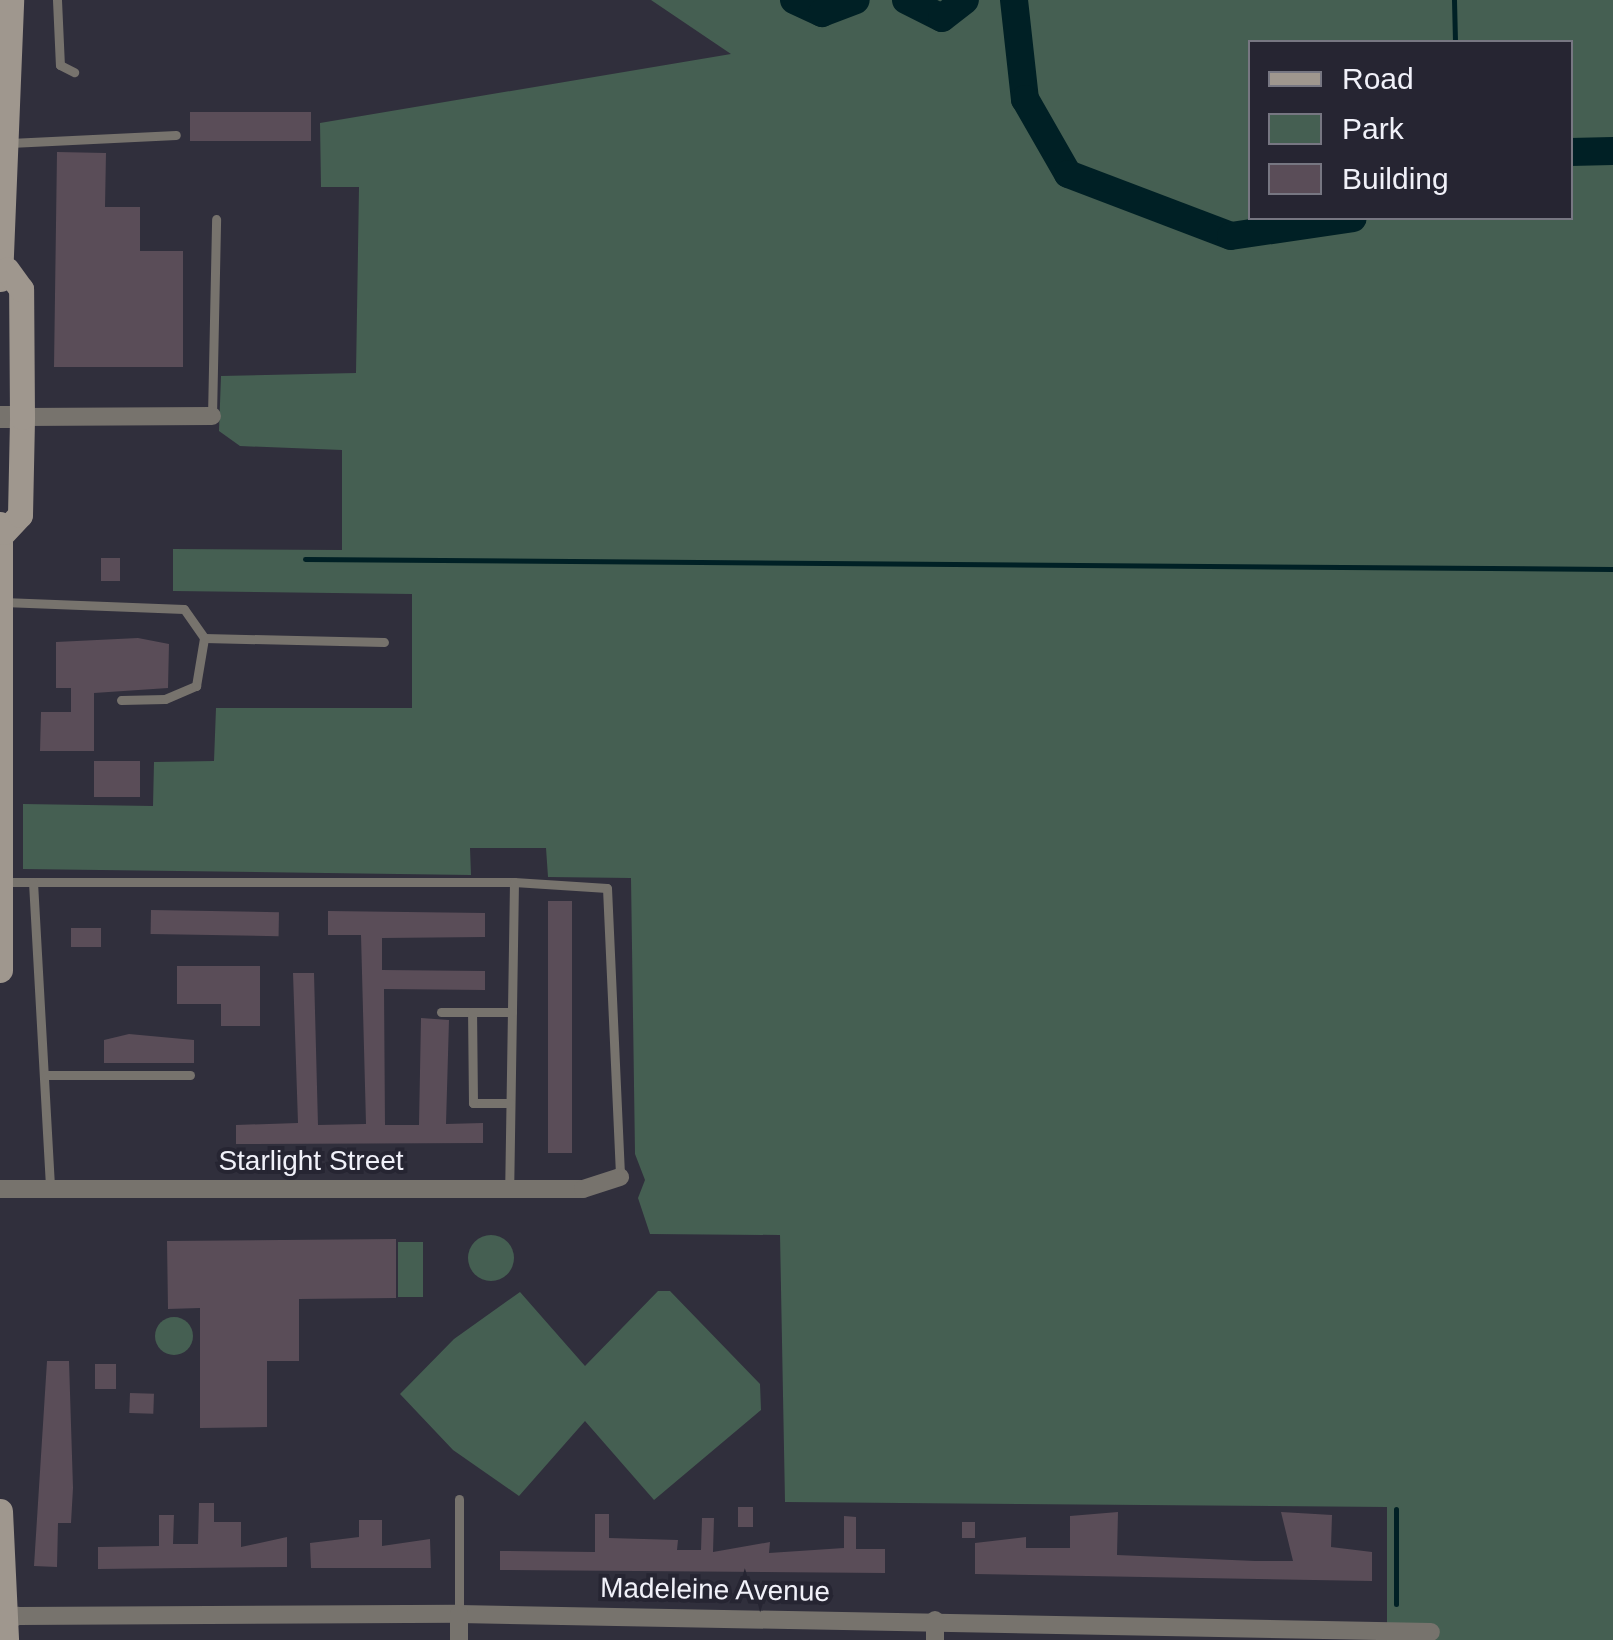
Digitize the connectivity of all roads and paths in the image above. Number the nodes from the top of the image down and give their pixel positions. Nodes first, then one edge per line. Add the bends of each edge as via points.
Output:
1 (11, 0) edge
2 (57, 0) edge
3 (5, 66) edge
4 (74, 72) dead end
5 (176, 135) dead end
6 (9, 142) junction
7 (4, 199) edge
8 (216, 218) dead end
9 (4, 274) edge
10 (212, 416) joint
11 (11, 417) edge
12 (1, 529) edge
13 (3, 602) junction
14 (204, 638) junction
15 (384, 642) dead end
16 (121, 700) dead end
17 (1, 785) edge
18 (1, 882) edge
19 (33, 882) junction
20 (514, 882) junction
21 (0, 970) edge
22 (441, 1012) dead end
23 (472, 1012) junction
24 (512, 1012) junction
25 (190, 1074) dead end
26 (46, 1075) junction
27 (510, 1104) junction
28 (620, 1177) joint
29 (50, 1188) junction
30 (0, 1189) edge
31 (509, 1190) junction
32 (460, 1498) dead end
33 (0, 1511) edge
34 (459, 1614) junction
35 (935, 1620) junction
36 (4, 1629) edge
37 (1431, 1632) dead end
38 (459, 1640) edge
39 (935, 1640) edge

1 - 3 main road
2 - 4 lane via 60,66
3 - 6 main road
5 - 6 lane
6 - 7 main road
7 - 9 main road
8 - 10 lane
9 - 11 main road via 21,289
10 - 11 street
11 - 12 main road via 20,516
12 - 13 main road
13 - 14 lane via 184,608
13 - 17 main road
14 - 15 lane
14 - 16 lane via 196,686 165,699
17 - 18 main road
18 - 19 lane
18 - 21 main road
19 - 20 lane
19 - 26 lane
20 - 24 lane
20 - 28 lane via 607,888
22 - 23 lane
23 - 24 lane
23 - 27 lane via 473,1104
24 - 27 lane
25 - 26 lane
26 - 29 lane
27 - 31 lane
28 - 31 street, Starlight Street via 584,1190
29 - 30 street, Starlight Street
29 - 31 street, Starlight Street
32 - 34 lane
33 - 36 main road
34 - 35 street, Madeleine Avenue
34 - 36 street, Madeleine Avenue
34 - 38 street
35 - 37 street, Madeleine Avenue
35 - 39 street

